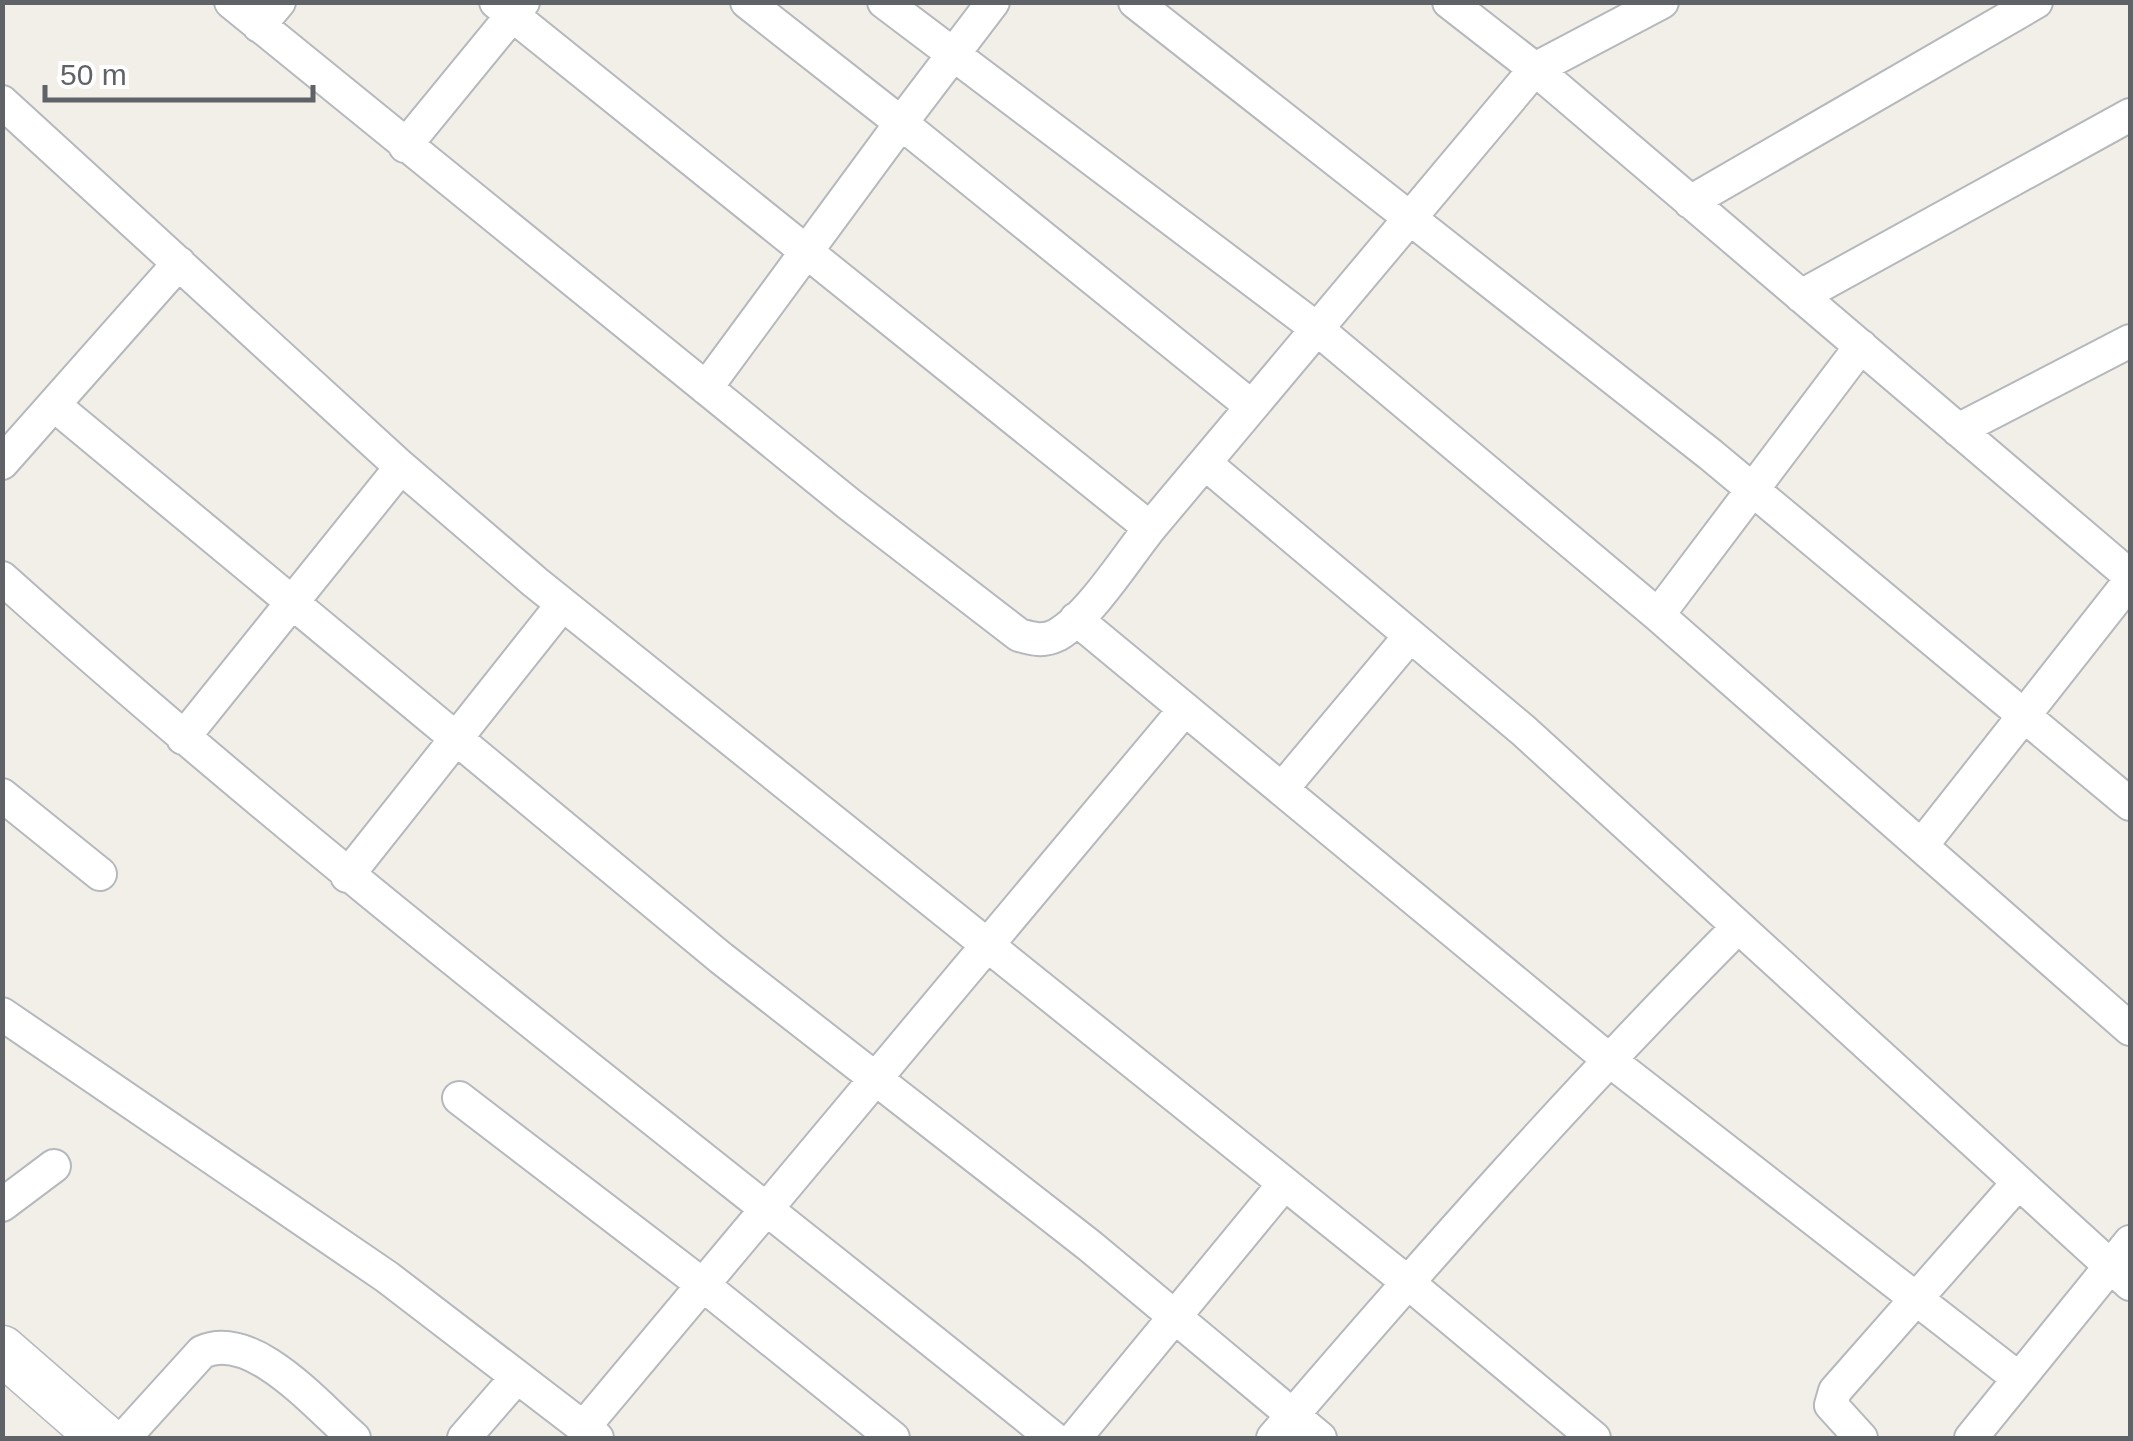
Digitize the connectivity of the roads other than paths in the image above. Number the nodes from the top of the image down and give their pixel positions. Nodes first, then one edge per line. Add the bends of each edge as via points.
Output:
1 (231, 2) edge
2 (747, 2) edge
3 (884, 2) edge
4 (993, 2) edge
5 (1135, 2) edge
6 (1449, 2) edge
7 (1662, 2) edge
8 (2036, 2) edge
9 (510, 7) edge
10 (269, 14) edge
11 (951, 58) junction
12 (1535, 69) junction
13 (2, 102) edge
14 (2130, 116) edge
15 (901, 123) junction
16 (405, 146) junction
17 (1690, 202) junction
18 (1408, 219) junction
19 (806, 252) junction
20 (179, 263) junction
21 (1801, 296) junction
22 (1316, 328) junction
23 (2130, 341) edge
24 (1860, 346) junction
25 (706, 388) junction
26 (54, 405) junction
27 (1252, 406) junction
28 (1958, 430) junction
29 (2, 463) edge
30 (1206, 464) junction
31 (400, 467) junction
32 (1754, 491) junction
33 (1150, 528) junction
34 (2, 578) edge
35 (2130, 579) edge
36 (294, 603) junction
37 (562, 605) junction
38 (1658, 616) junction
39 (1076, 619) junction
40 (1410, 636) junction
41 (1186, 710) junction
42 (2027, 717) junction
43 (182, 738) junction
44 (456, 739) junction
45 (1282, 789) junction
46 (2, 795) edge
47 (2130, 804) edge
48 (1922, 845) junction
49 (100, 874) dead end
50 (347, 876) junction
51 (1738, 927) junction
52 (987, 946) junction
53 (2, 1014) edge
54 (2130, 1029) edge
55 (1608, 1058) junction
56 (877, 1078) junction
57 (459, 1098) dead end
58 (54, 1166) dead end
59 (2018, 1183) junction
60 (1284, 1184) junction
61 (2, 1205) edge
62 (767, 1208) junction
63 (2124, 1264) edge
64 (1406, 1281) junction
65 (704, 1284) junction
66 (1915, 1299) junction
67 (1175, 1317) junction
68 (2, 1350) edge
69 (518, 1377) junction
70 (2018, 1378) junction
71 (1283, 1427) edge
72 (590, 1433) edge
73 (102, 1438) edge
74 (124, 1438) edge
75 (354, 1438) edge
76 (464, 1438) edge
77 (893, 1438) edge
78 (1052, 1438) edge
79 (1075, 1438) edge
80 (1320, 1438) edge
81 (1594, 1438) edge
82 (1861, 1438) edge
83 (1971, 1438) edge

1 - 10 street
2 - 15 street
3 - 11 street
4 - 11 street
5 - 18 street
6 - 12 street
7 - 12 street
8 - 17 street
9 - 16 street
9 - 19 street
10 - 16 street
11 - 15 street
11 - 22 street
12 - 17 street
12 - 18 street
13 - 20 street
14 - 21 street
15 - 19 street
15 - 27 street
16 - 25 street
17 - 21 street
18 - 22 street
18 - 32 street
19 - 25 street
19 - 33 street
20 - 26 street
20 - 31 street
21 - 24 street
22 - 27 street
22 - 38 street
23 - 28 street
24 - 28 street
24 - 32 street
25 - 39 street via 1019,635 1038,641
26 - 29 street
26 - 36 street
27 - 30 street
28 - 35 street
30 - 33 street
30 - 40 street
31 - 36 street
31 - 37 street
32 - 38 street
32 - 42 street
33 - 39 street
34 - 43 street
35 - 42 street
36 - 43 street
36 - 44 street
37 - 44 street
37 - 52 street
38 - 48 street
39 - 41 street
40 - 45 street
40 - 51 street
41 - 45 street
41 - 52 street
42 - 47 street
42 - 48 street
43 - 50 street
44 - 50 street
44 - 56 street
45 - 55 street
46 - 49 street
48 - 54 street
50 - 62 street
51 - 55 street
51 - 59 street
52 - 56 street
52 - 60 street
53 - 69 street via 387,1277
55 - 64 street
55 - 66 street
56 - 62 street
56 - 67 street
57 - 65 street
58 - 61 street
59 - 63 street
59 - 66 street
60 - 64 street
60 - 67 street
62 - 65 street
62 - 78 street
63 - 70 street
64 - 71 street
64 - 81 street
65 - 72 street
65 - 77 street
66 - 70 street
66 - 82 street via 1835,1392 1832,1405
67 - 71 street
67 - 79 street
68 - 73 main road
69 - 72 street
69 - 76 street
70 - 83 street
71 - 80 street
74 - 75 street via 202,1352 217,1345 251,1352

